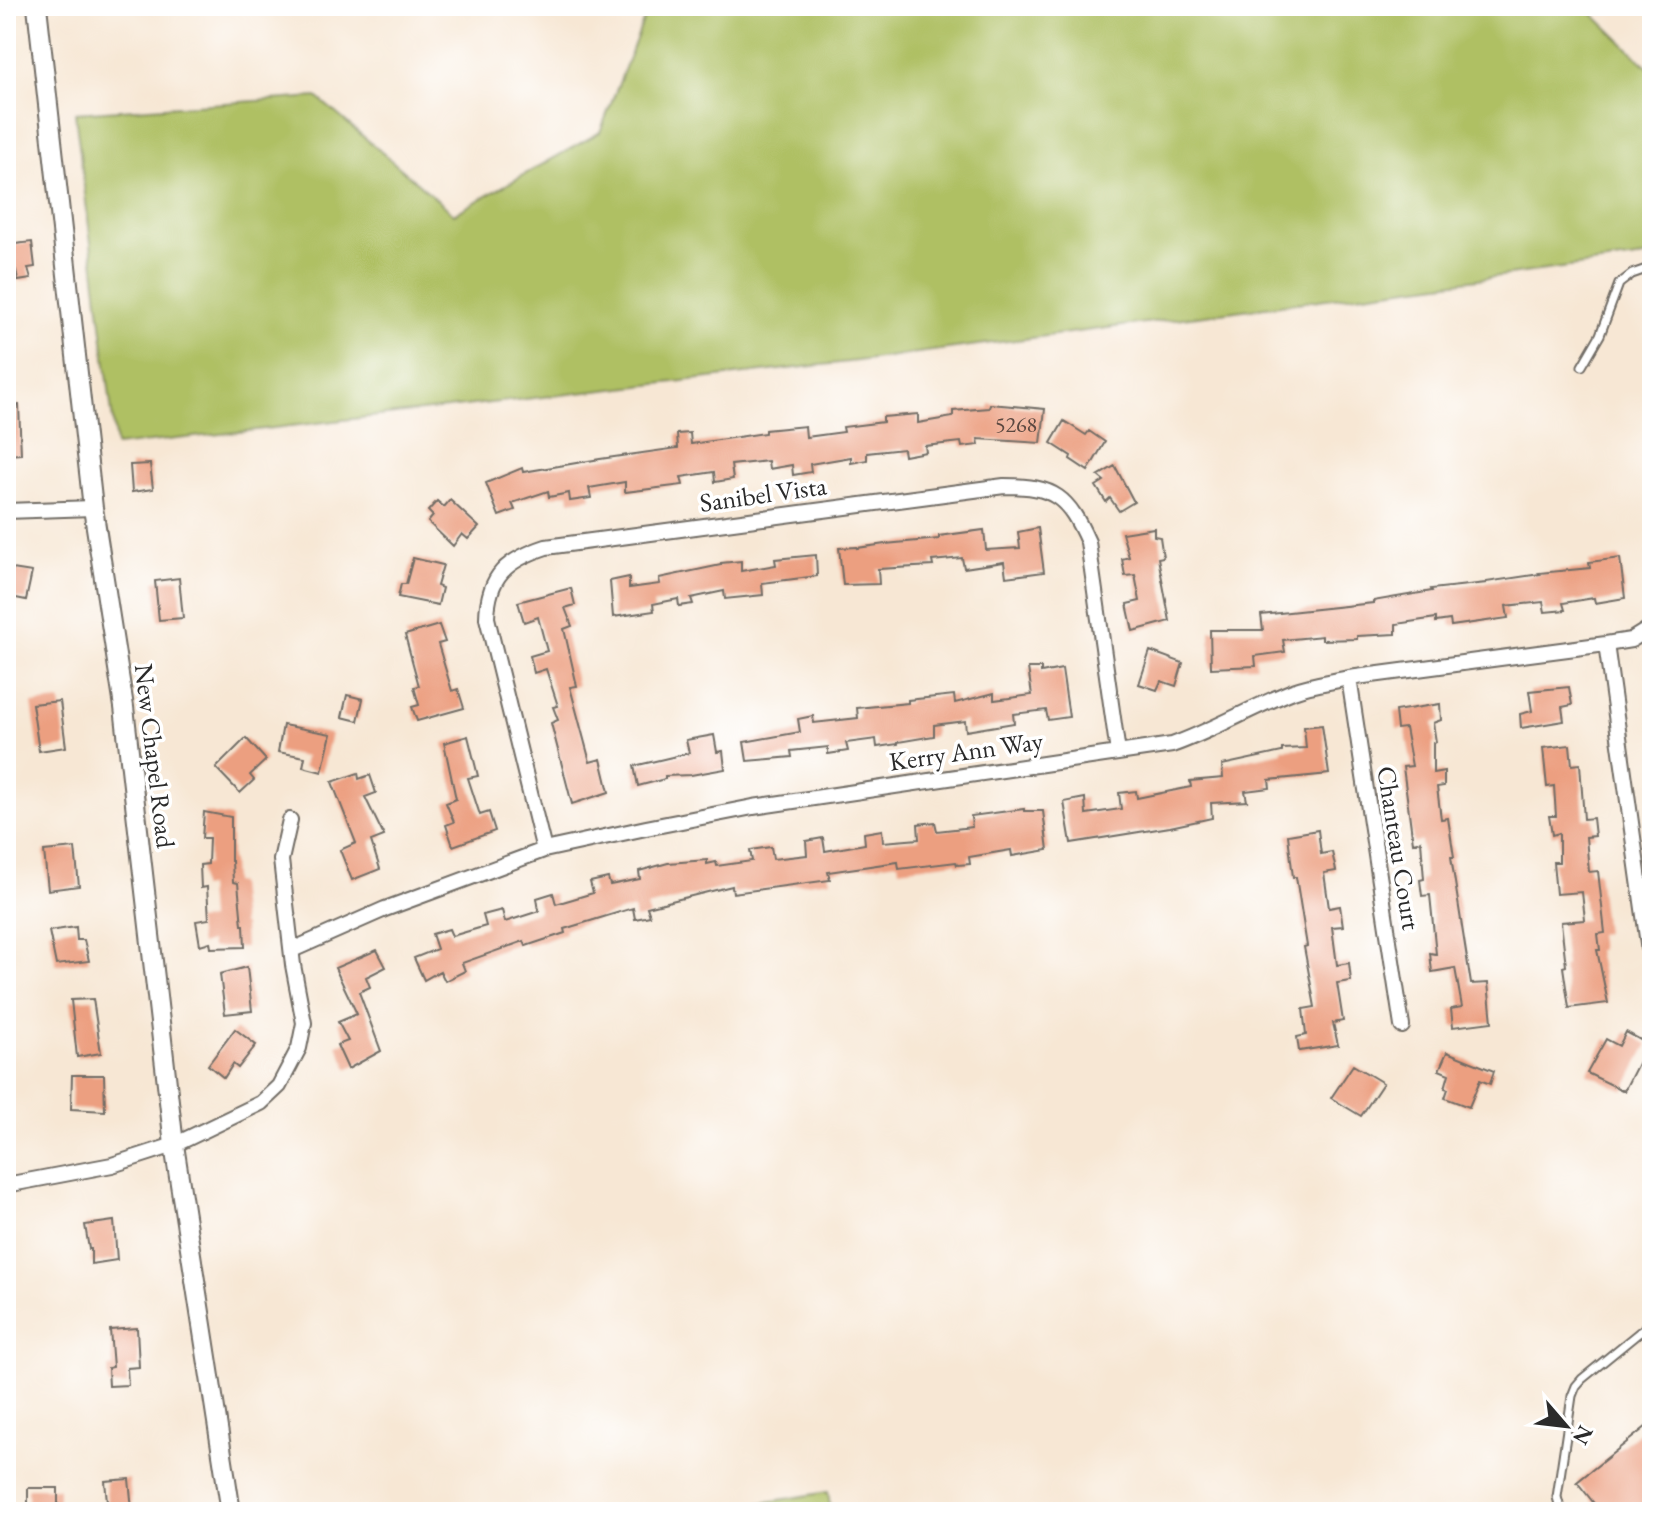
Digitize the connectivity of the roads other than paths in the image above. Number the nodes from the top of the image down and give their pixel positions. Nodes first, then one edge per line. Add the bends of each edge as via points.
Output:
1 (37, 6) edge
2 (1652, 267) edge
3 (1582, 366) dead end
4 (93, 508) junction
5 (6, 511) edge
6 (1652, 627) edge
7 (1606, 644) junction
8 (1349, 678) junction
9 (1118, 753) junction
10 (290, 820) dead end
11 (544, 850) junction
12 (292, 950) junction
13 (1652, 973) edge
14 (1402, 1026) dead end
15 (174, 1145) junction
16 (6, 1185) edge
17 (1652, 1322) edge
18 (231, 1512) edge
19 (1561, 1512) edge

1 - 4 street, New Chapel Road
2 - 3 lane via 1619,284
4 - 5 street
4 - 15 street, New Chapel Road via 124,707
6 - 7 street, Kerry Ann Way via 1631,640
7 - 8 street, Kerry Ann Way
7 - 13 street
8 - 9 street, Kerry Ann Way via 1295,691 1172,745
8 - 14 street, Chanteau Court
9 - 11 street, Kerry Ann Way via 753,807
9 - 11 street, Sanibel Vista via 1088,542 1077,517 1045,489 1004,486 546,547 507,564 487,599 487,618
10 - 12 street via 281,860
11 - 12 street, Kerry Ann Way
12 - 15 street via 304,1023 284,1078 261,1103
15 - 16 street via 112,1165
15 - 18 street, New Chapel Road
17 - 19 lane via 1576,1386 1557,1497

